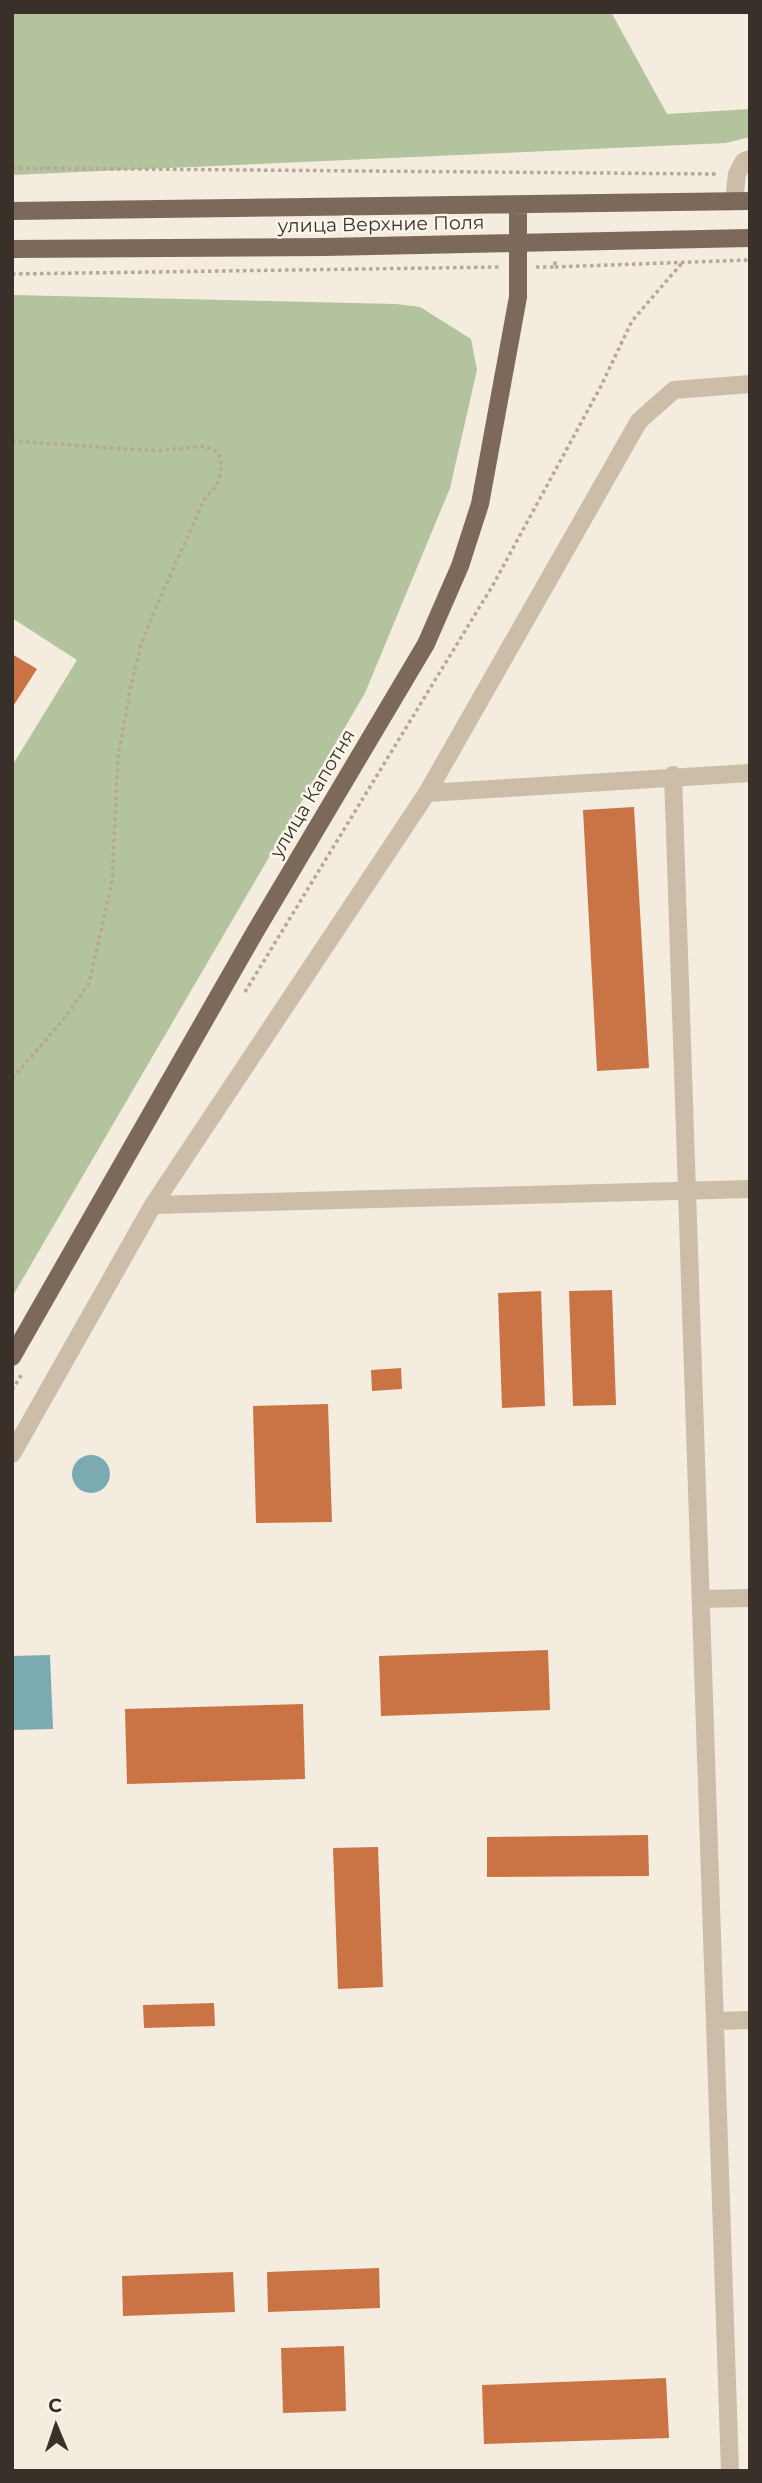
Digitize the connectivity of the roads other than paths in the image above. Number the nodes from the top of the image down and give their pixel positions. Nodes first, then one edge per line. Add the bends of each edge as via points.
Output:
1 (750, 159) edge
2 (742, 201) edge
3 (518, 206) junction
4 (12, 211) edge
5 (750, 238) edge
6 (518, 243) junction
7 (12, 249) edge
8 (750, 384) edge
9 (750, 772) edge
10 (673, 775) junction
11 (427, 793) junction
12 (750, 1189) edge
13 (687, 1190) junction
14 (153, 1205) junction
15 (19, 1362) edge
16 (12, 1454) edge
17 (750, 1598) edge
18 (701, 1599) junction
19 (750, 2020) edge
20 (716, 2021) junction
21 (730, 2471) edge

1 - 2 lane via 737,174
2 - 3 main road, улица Верхние Поля
3 - 4 main road, улица Верхние Поля
3 - 6 main road, улица Капотня
5 - 6 main road, улица Верхние Поля
6 - 7 main road, улица Верхние Поля
6 - 15 main road, улица Капотня via 518,297 480,504 460,566 426,644 255,932
8 - 11 lane via 674,390 639,421
9 - 10 lane
10 - 11 lane
10 - 13 lane
11 - 14 lane
12 - 13 lane
13 - 14 lane
13 - 18 lane
14 - 16 lane
17 - 18 lane
18 - 20 lane
19 - 20 lane
20 - 21 lane

